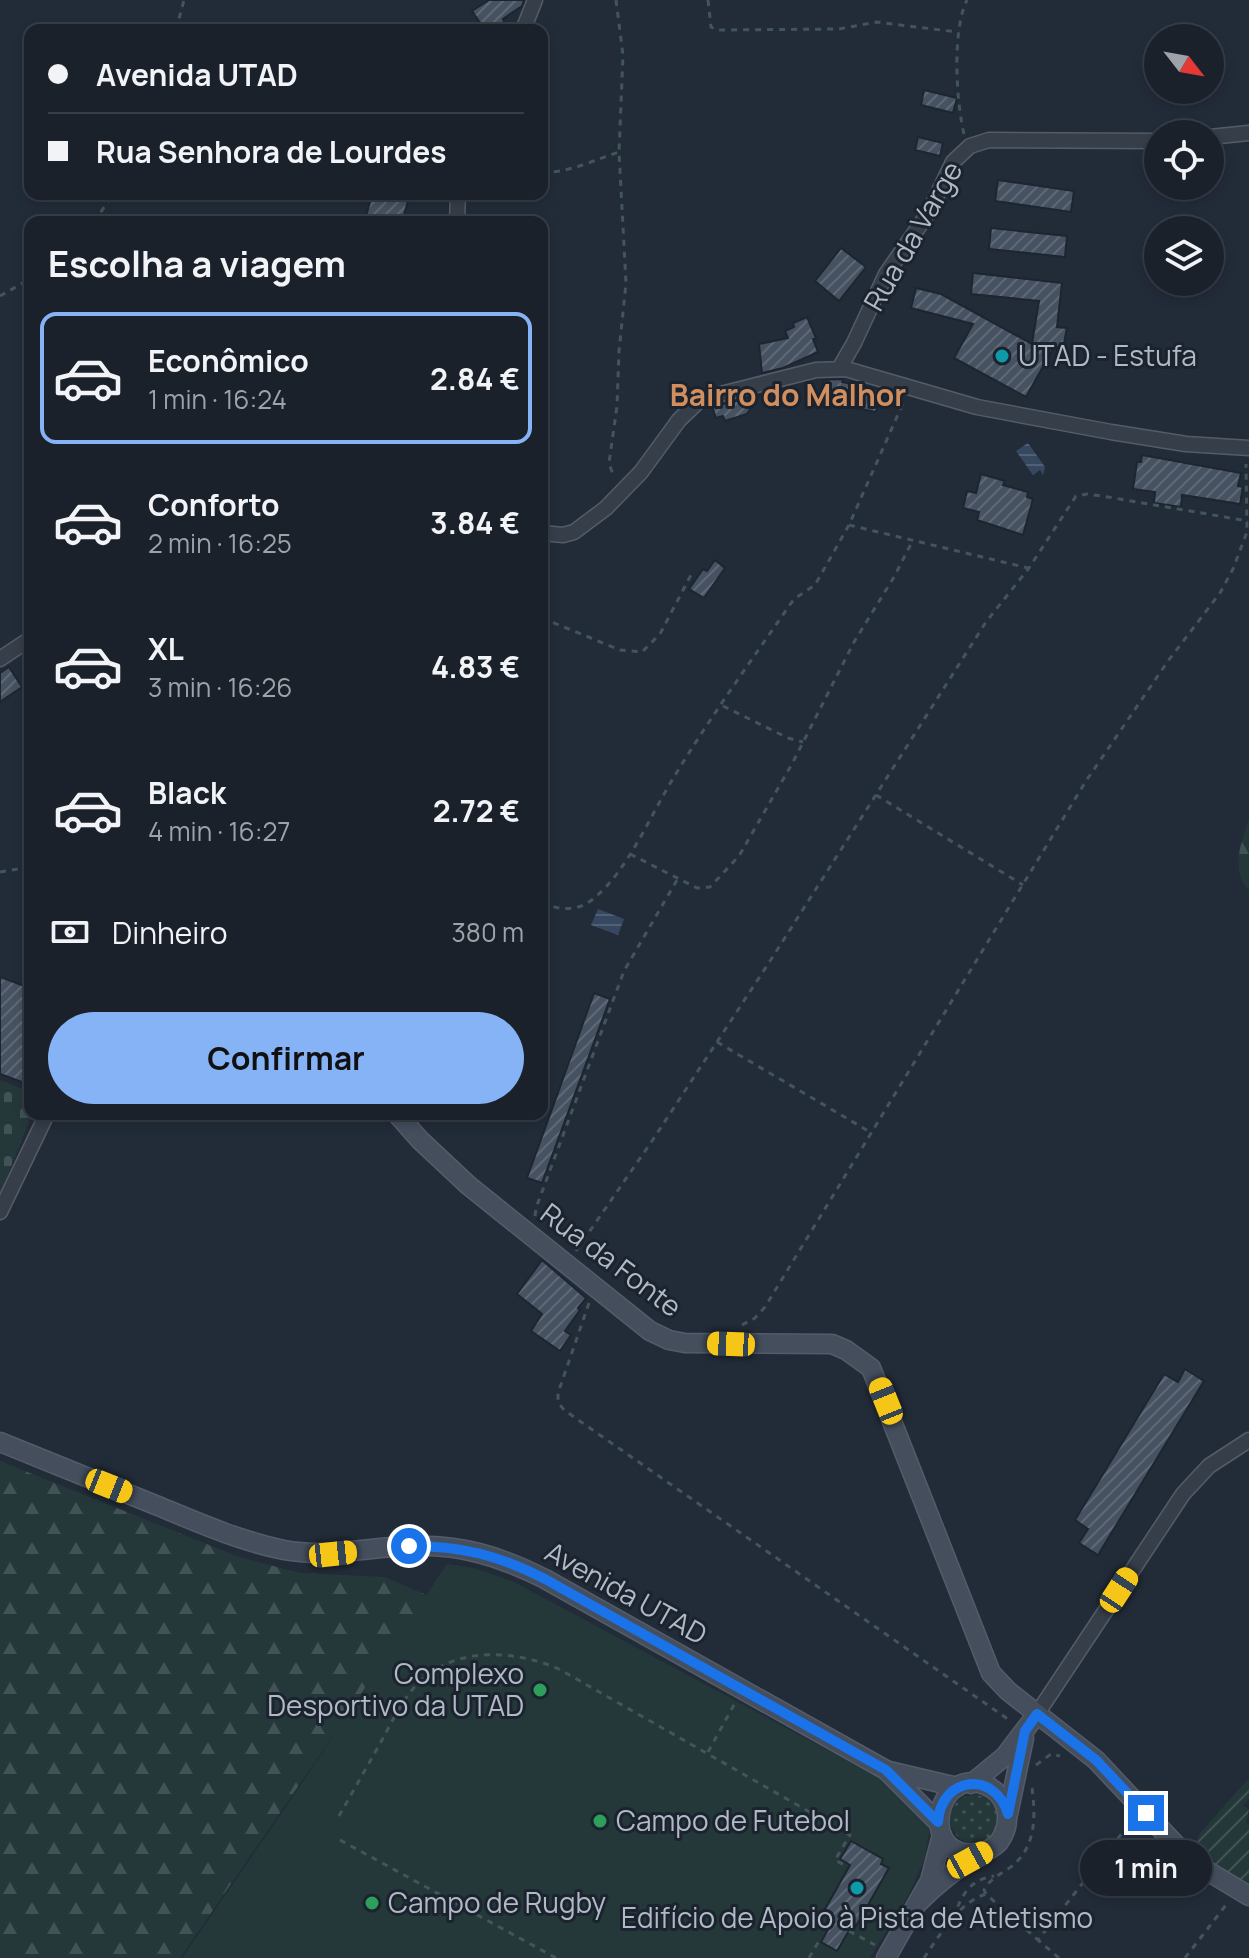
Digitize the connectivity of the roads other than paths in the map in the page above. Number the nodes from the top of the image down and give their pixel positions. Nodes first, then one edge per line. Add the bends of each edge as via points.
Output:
1 (535, 0) edge
2 (525, 24) edge
3 (1249, 133) edge
4 (1224, 136) edge
5 (1224, 139) edge
6 (1144, 141) edge
7 (1249, 141) edge
8 (839, 369) junction
9 (1247, 448) edge
10 (548, 534) edge
11 (24, 643) edge
12 (0, 659) edge
13 (44, 1120) edge
14 (402, 1120) edge
15 (0, 1212) edge
16 (1249, 1440) edge
17 (0, 1442) edge
18 (1037, 1714) junction
19 (1025, 1731) junction
20 (886, 1770) junction
21 (964, 1786) junction
22 (1008, 1814) junction
23 (940, 1828) junction
24 (987, 1851) junction
25 (920, 1901) junction
26 (1244, 1901) edge
27 (887, 1956) edge

1 - 2 street
3 - 4 street
5 - 7 street
6 - 8 street, Rua da Varge via 1021,139 970,146 953,162 929,212 886,274
8 - 9 street via 977,407 1186,444
8 - 10 street via 701,399 606,508 574,532
11 - 12 street
13 - 15 street
14 - 18 street, Rua da Fonte via 468,1185 650,1331 669,1340 832,1344 871,1368 984,1661 999,1682
16 - 18 street via 1209,1466 1183,1494
17 - 20 street, Avenida UTAD via 219,1531 282,1549 333,1554 434,1546 500,1558
18 - 19 street
18 - 26 street, Rua da Fonte via 1096,1760 1191,1861
19 - 21 street via 1002,1760
19 - 22 street
20 - 21 street, Avenida UTAD
20 - 23 street, Avenida UTAD
21 - 22 street, Avenida UTAD via 991,1788
21 - 23 street via 942,1801
22 - 24 street via 1003,1836
23 - 24 street, Avenida UTAD via 948,1843 966,1853
23 - 25 street via 936,1864
24 - 25 street
25 - 27 street

